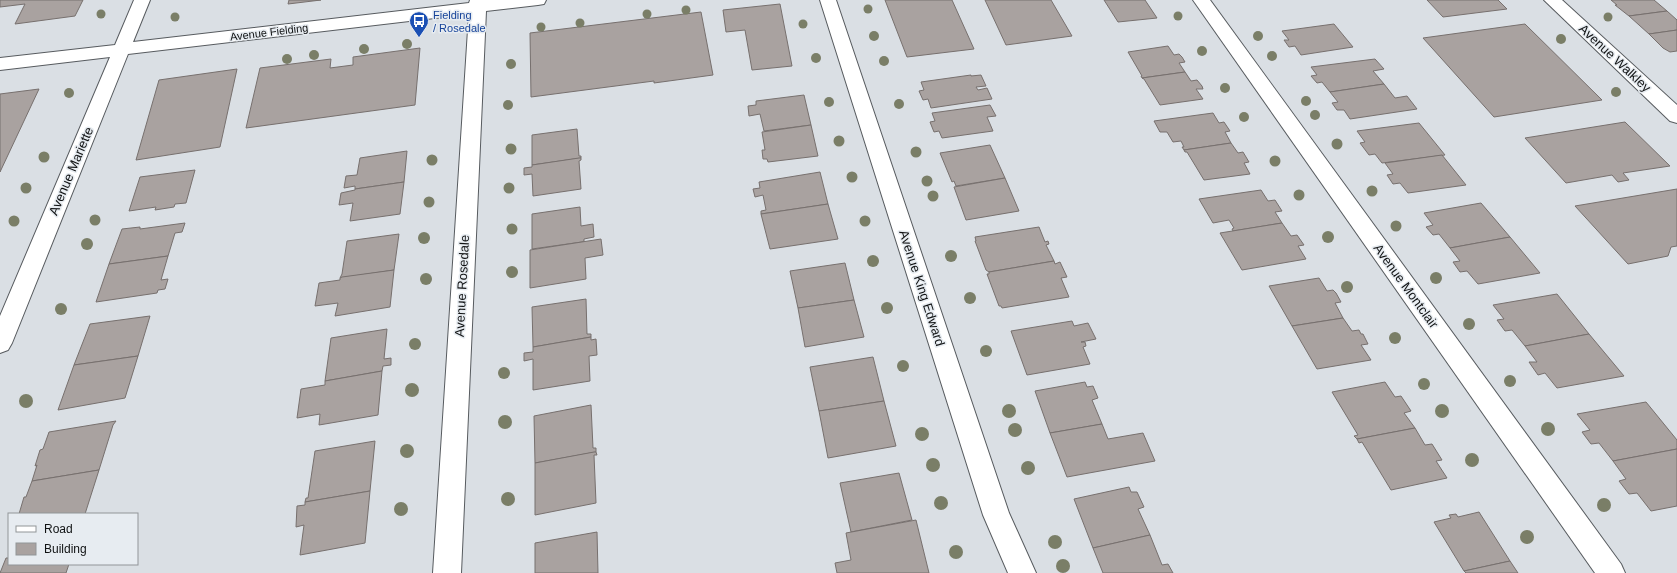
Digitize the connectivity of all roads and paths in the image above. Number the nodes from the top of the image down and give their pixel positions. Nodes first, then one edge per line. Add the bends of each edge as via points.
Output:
1 (142, 0) edge
2 (538, 0) edge
3 (828, 0) edge
4 (1200, 0) edge
5 (1552, 0) edge
6 (478, 3) edge
7 (122, 50) junction
8 (0, 64) edge
9 (1677, 116) edge
10 (0, 343) edge
11 (447, 573) edge
12 (1022, 573) edge
13 (1611, 573) edge

1 - 7 street, Avenue Mariette
2 - 6 street, Avenue Fielding
3 - 12 street, Avenue King Edward via 996,515
4 - 13 street, Avenue Montclair
5 - 9 street, Avenue Walkley
6 - 7 street, Avenue Fielding
6 - 11 street, Avenue Rosedale
7 - 8 street, Avenue Fielding
7 - 10 street, Avenue Mariette

